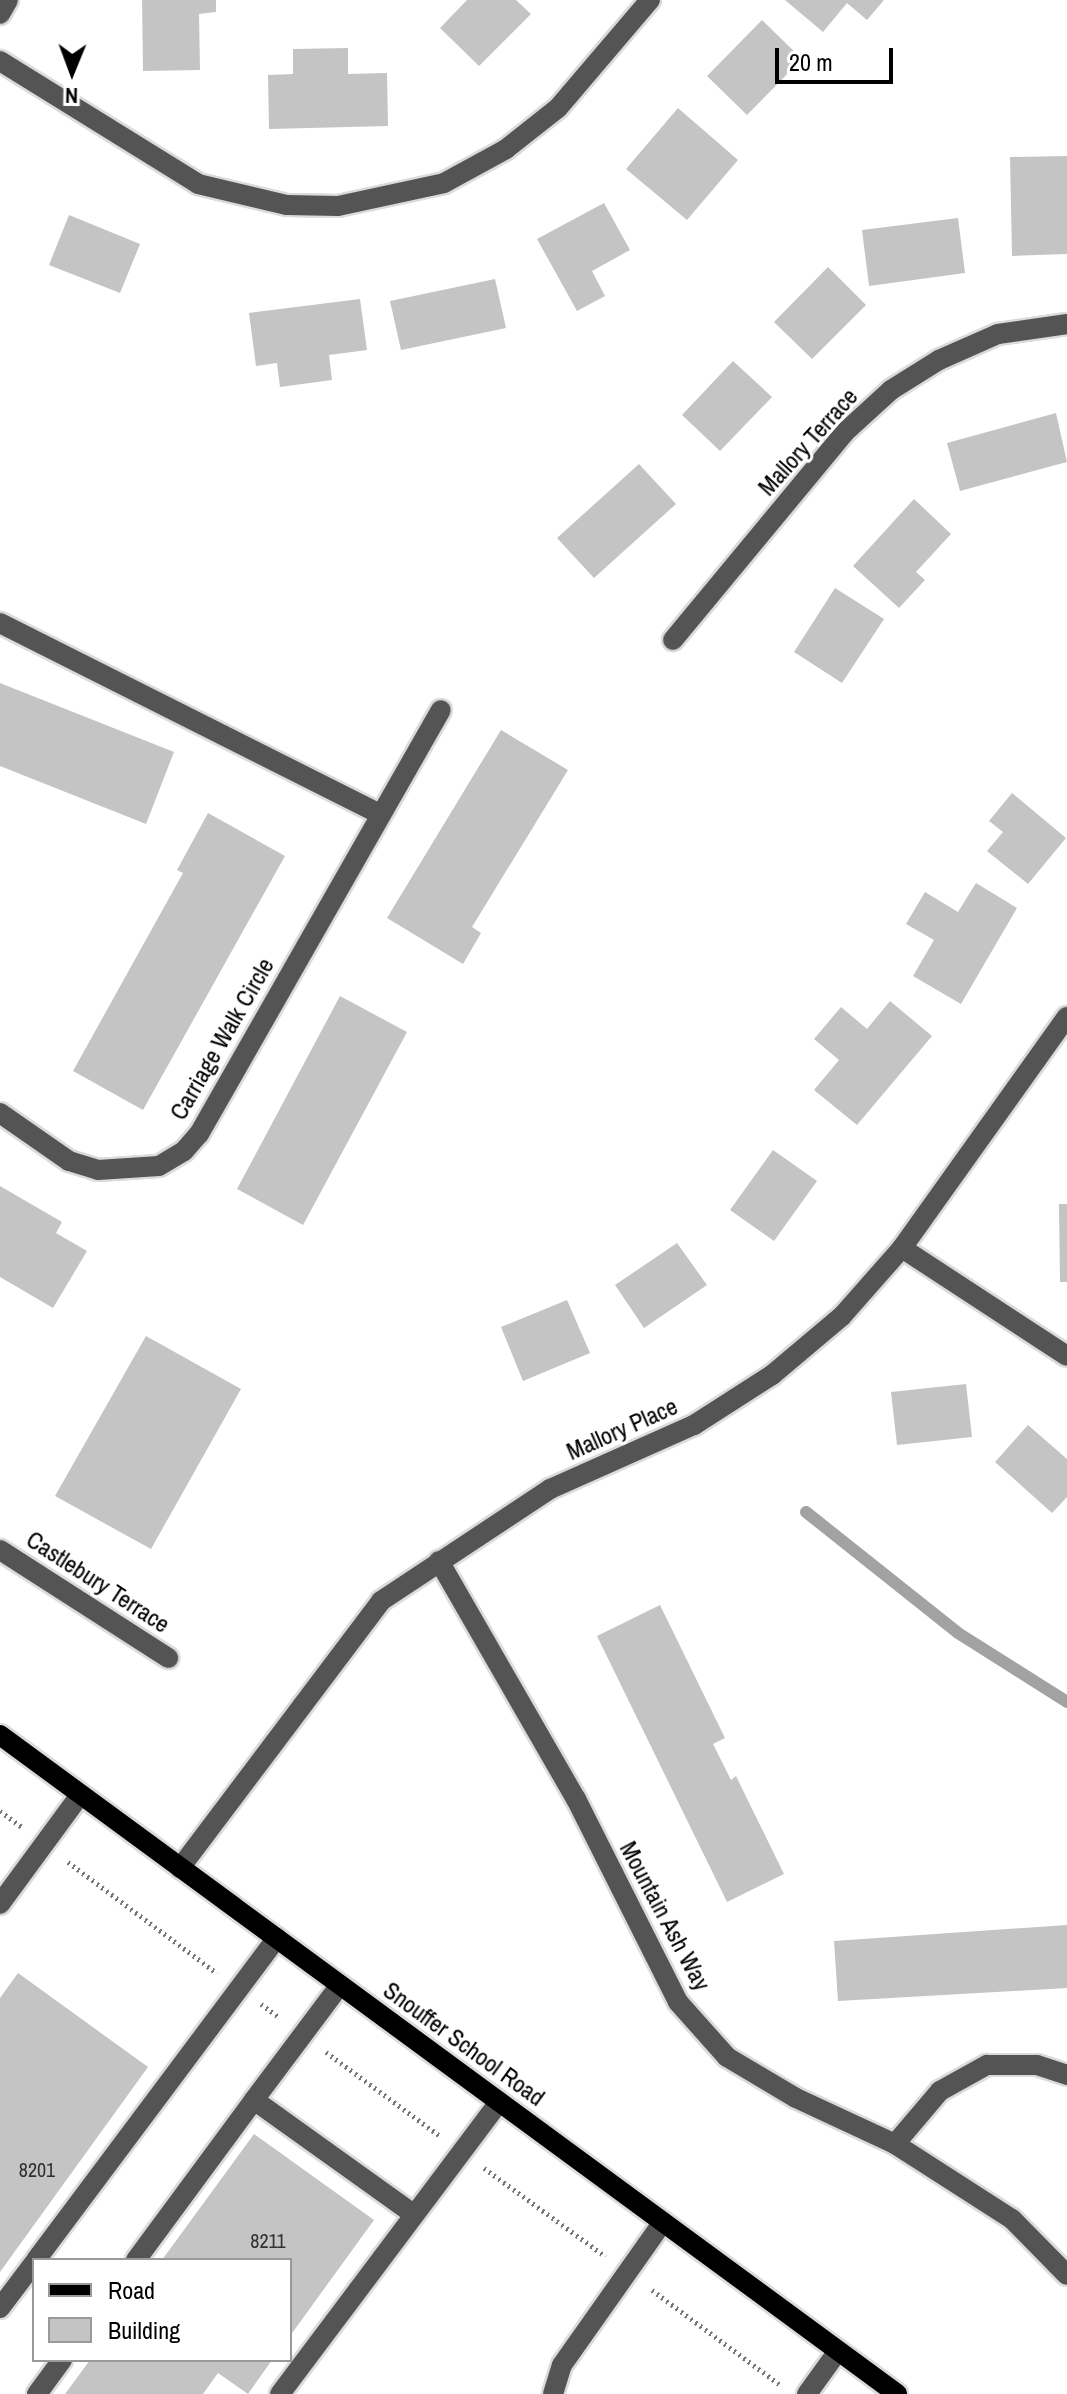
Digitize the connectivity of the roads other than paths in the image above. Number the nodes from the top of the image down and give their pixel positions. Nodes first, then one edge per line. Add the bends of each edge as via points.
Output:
1 (8, 0) edge
2 (650, 0) edge
3 (0, 14) edge
4 (0, 61) edge
5 (1067, 324) edge
6 (0, 623) edge
7 (673, 640) dead end
8 (441, 710) dead end
9 (379, 814) junction
10 (1067, 1017) edge
11 (0, 1113) edge
12 (902, 1248) junction
13 (1067, 1356) edge
14 (0, 1550) edge
15 (439, 1561) junction
16 (168, 1658) dead end
17 (0, 1735) edge
18 (80, 1795) junction
19 (180, 1868) junction
20 (0, 1904) edge
21 (277, 1938) junction
22 (340, 1985) junction
23 (1067, 2075) edge
24 (254, 2100) junction
25 (499, 2102) junction
26 (895, 2144) junction
27 (412, 2213) junction
28 (663, 2222) junction
29 (37, 2258) edge
30 (137, 2258) edge
31 (32, 2265) edge
32 (1067, 2275) edge
33 (0, 2308) edge
34 (838, 2351) junction
35 (61, 2362) edge
36 (37, 2394) edge
37 (280, 2394) edge
38 (553, 2394) edge
39 (807, 2394) edge
40 (897, 2394) edge

1 - 3 street
2 - 4 street via 558,108 506,149 444,183 338,206 287,205 198,184
5 - 7 street, Mallory Terrace via 998,334 939,360 891,390 844,433
6 - 9 street
8 - 9 street, Carriage Walk Circle
9 - 11 street, Carriage Walk Circle via 199,1134 184,1151 159,1166 98,1170 69,1161
10 - 12 street, Mallory Place
12 - 13 street
12 - 15 street, Mallory Place via 842,1316 772,1375 694,1425 550,1489
14 - 16 street, Castlebury Terrace
15 - 19 street, Mallory Place via 381,1601
15 - 26 street, Mountain Ash Way via 576,1799 678,2002 727,2057 796,2098
17 - 18 main road, Snouffer School Road
18 - 19 main road, Snouffer School Road
18 - 20 street
19 - 21 main road, Snouffer School Road
21 - 22 main road, Snouffer School Road
21 - 29 street
22 - 24 street
22 - 25 main road, Snouffer School Road
23 - 26 street via 1037,2065 987,2065 940,2091
24 - 27 street
24 - 30 street
25 - 27 street
25 - 28 main road, Snouffer School Road
26 - 32 street, Mountain Ash Way via 1012,2219
27 - 37 street
28 - 34 main road, Snouffer School Road
28 - 38 street via 562,2365
31 - 33 street
34 - 39 street
34 - 40 main road, Snouffer School Road
35 - 36 street

